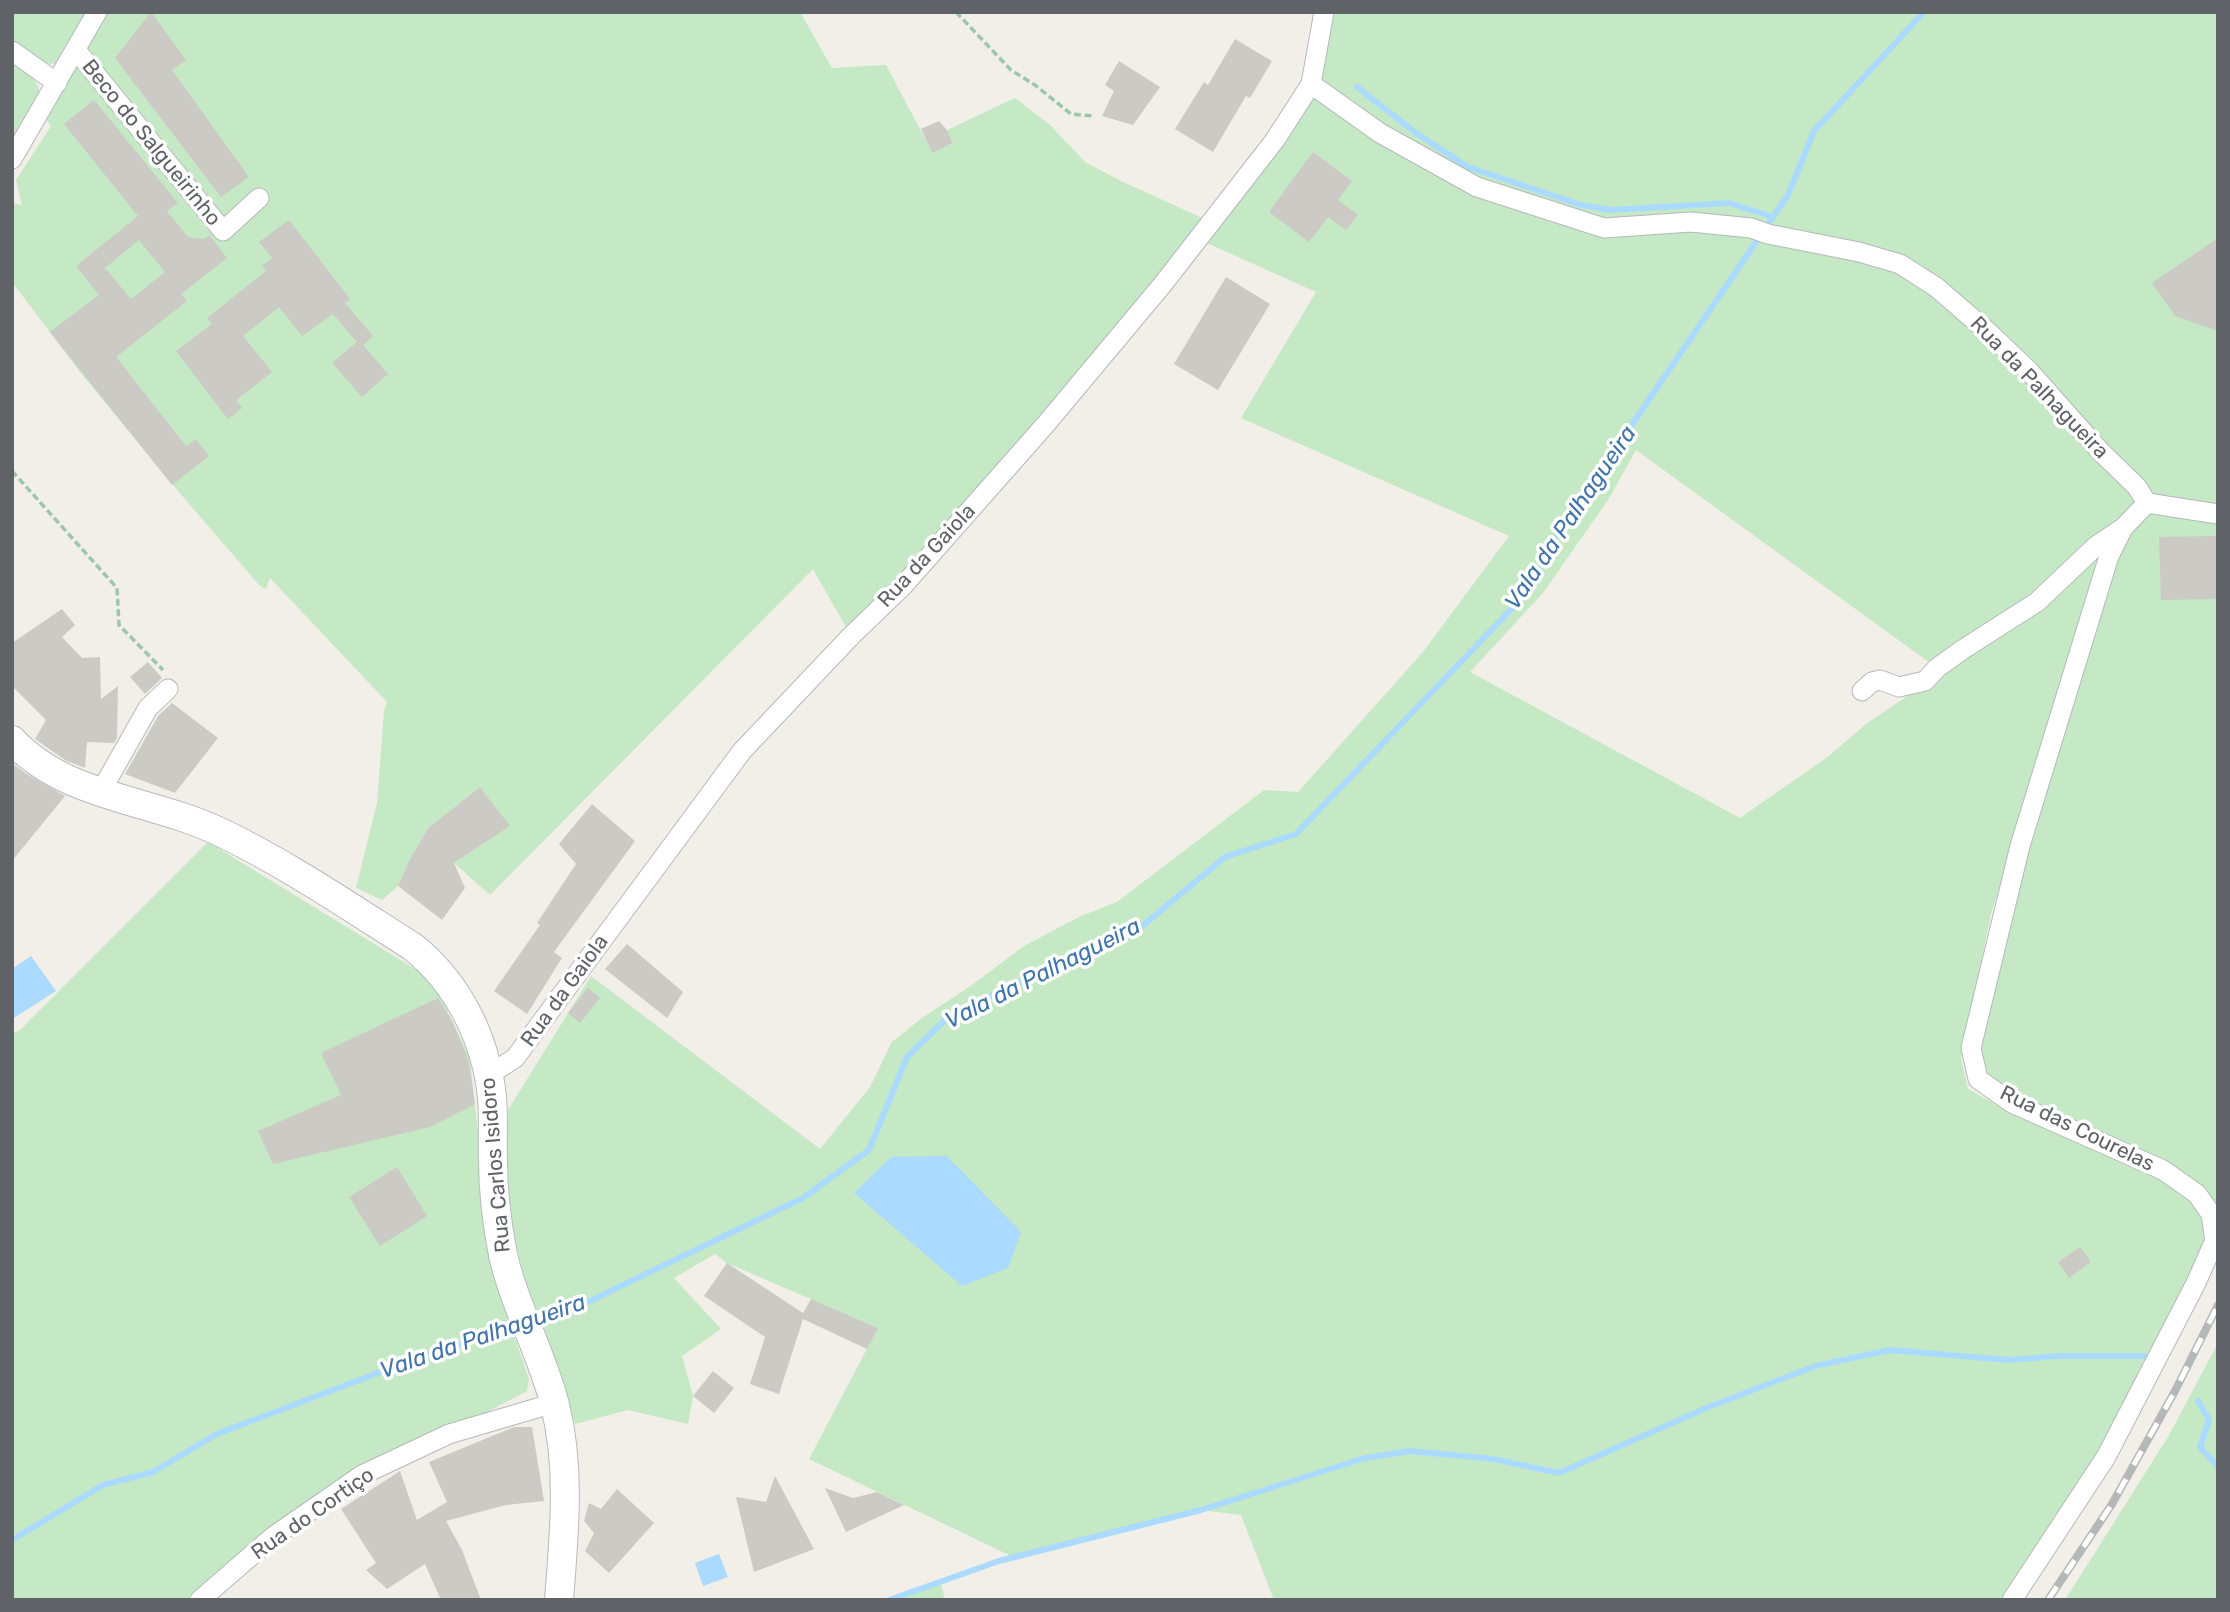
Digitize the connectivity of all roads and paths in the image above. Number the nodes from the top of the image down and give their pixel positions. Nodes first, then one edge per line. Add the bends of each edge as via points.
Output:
1 (97, 12) edge
2 (956, 12) edge
3 (1324, 12) edge
4 (76, 50) junction
5 (12, 51) edge
6 (57, 83) junction
7 (1311, 84) junction
8 (1093, 116) dead end
9 (12, 159) edge
10 (259, 198) dead end
11 (12, 471) edge
12 (2147, 503) junction
13 (2218, 514) edge
14 (2123, 528) junction
15 (168, 689) joint
16 (1862, 691) dead end
17 (12, 740) edge
18 (101, 792) junction
19 (489, 1075) junction
20 (554, 1403) junction
21 (200, 1600) edge
22 (559, 1600) edge
23 (2012, 1600) edge

1 - 4 street
2 - 8 path via 1010,70 1071,114
3 - 7 street, Rua da Gaiola
4 - 6 street
4 - 10 street, Beco do Salgueirinho via 223,231
5 - 6 street
6 - 9 street
7 - 12 street, Rua da Palhagueira via 1380,133 1477,187 1604,228 1691,222 1760,231 1900,264 1936,287 2029,371
7 - 19 street, Rua da Gaiola via 1275,140 1163,284 902,587 742,751 515,1058
11 - 15 path via 117,588 119,625 169,675
12 - 13 street
12 - 14 street
14 - 16 street via 2096,546 2037,602 1962,650 1925,681 1899,687 1880,680
14 - 23 street, Rua das Courelas via 2109,556 2020,846 1971,1048 1978,1079 2012,1103 2163,1170 2197,1194 2211,1214 2215,1240 2106,1457
15 - 18 street via 148,708
17 - 18 street, Rua Carlos Isidoro via 55,775
18 - 19 street, Rua Carlos Isidoro via 170,812 245,844 413,947 455,991 475,1031
19 - 20 street, Rua Carlos Isidoro via 498,1230
20 - 21 street, Rua do Cortiço via 449,1434 362,1475 274,1536
20 - 22 street, Rua Carlos Isidoro via 566,1483

